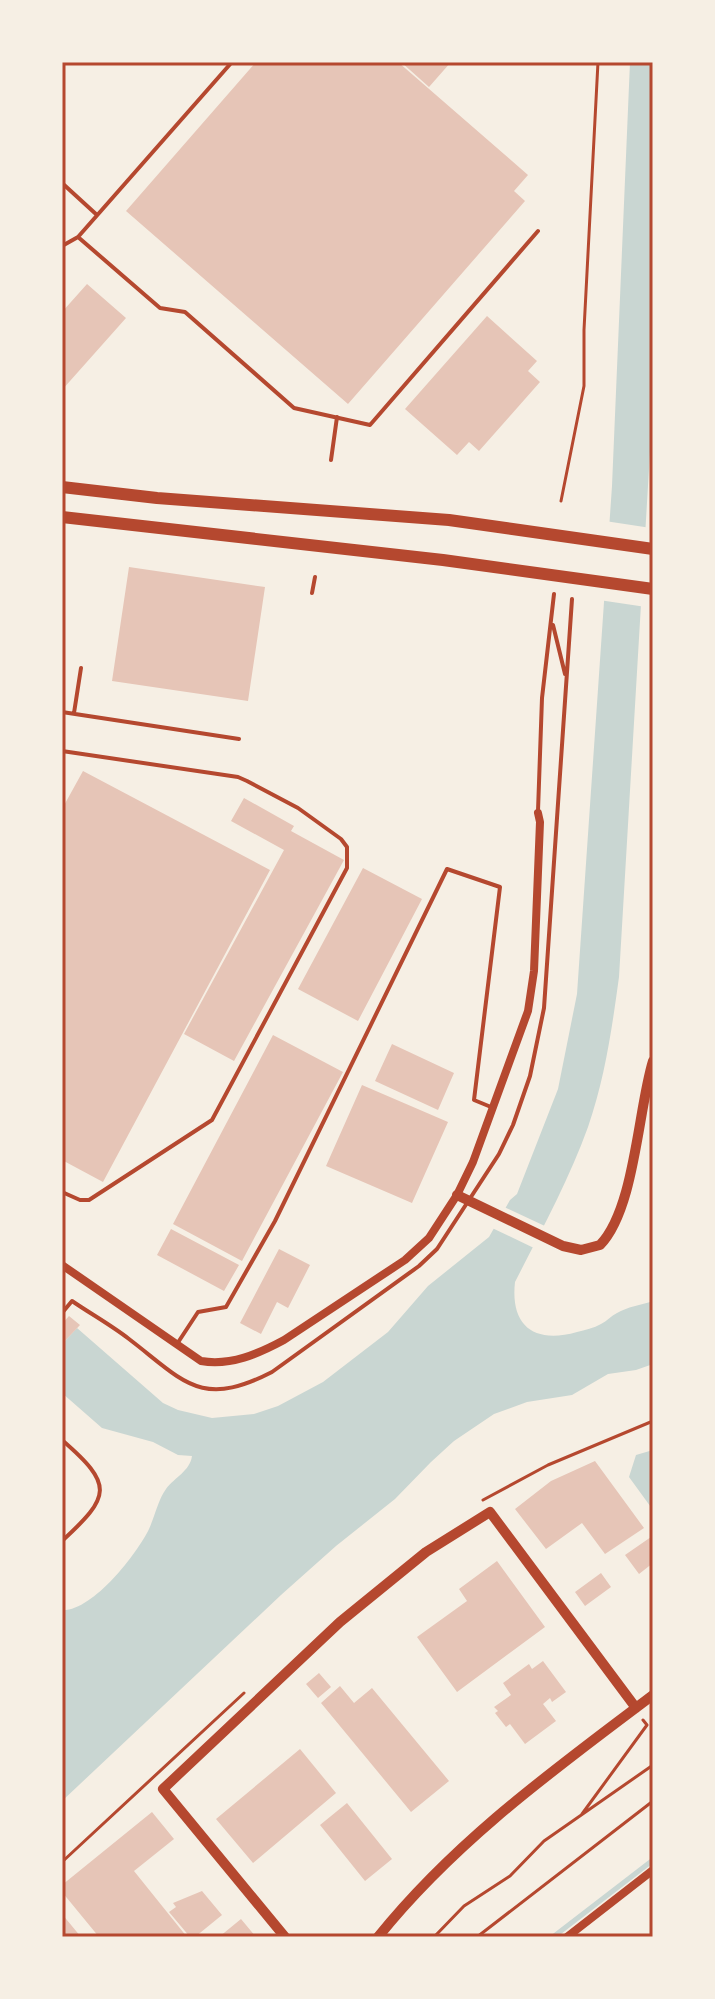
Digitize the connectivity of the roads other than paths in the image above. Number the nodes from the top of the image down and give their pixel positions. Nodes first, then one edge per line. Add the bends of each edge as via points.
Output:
1 (232, 62) edge
2 (62, 183) edge
3 (97, 215) junction
4 (538, 231) dead end
5 (78, 237) junction
6 (62, 246) edge
7 (337, 417) junction
8 (331, 460) dead end
9 (62, 487) edge
10 (62, 517) edge
11 (653, 549) edge
12 (315, 577) dead end
13 (653, 589) edge
14 (312, 593) dead end
15 (554, 594) dead end
16 (572, 599) dead end
17 (552, 618) junction
18 (81, 668) dead end
19 (567, 680) junction
20 (62, 712) edge
21 (74, 714) junction
22 (239, 739) dead end
23 (62, 751) edge
24 (538, 813) joint
25 (653, 1061) edge
26 (491, 1107) junction
27 (62, 1192) edge
28 (466, 1199) junction
29 (62, 1265) edge
30 (62, 1313) edge
31 (177, 1344) junction
32 (62, 1440) edge
33 (62, 1541) edge
34 (653, 1695) edge
35 (638, 1712) junction
36 (653, 1870) edge
37 (285, 1937) edge
38 (378, 1937) edge
39 (567, 1937) edge

1 - 3 lane
2 - 3 lane
3 - 5 lane
4 - 7 lane via 370,425
5 - 6 lane
5 - 7 lane via 160,308 185,312 294,408
7 - 8 lane
9 - 11 highway via 449,520
10 - 13 highway
12 - 14 lane
15 - 17 lane
16 - 19 lane
17 - 19 lane
17 - 24 lane via 542,698
18 - 21 lane
19 - 28 lane via 544,1008 513,1125
20 - 21 lane
21 - 22 lane
23 - 27 lane via 238,777 341,839 349,857 212,1120 89,1200
24 - 26 street via 536,947 528,1011
25 - 28 street via 635,1155 613,1227 600,1245 563,1246
26 - 28 street
26 - 31 lane via 474,1100 500,887 447,869 275,1221 226,1307 198,1312
28 - 30 lane via 448,1235 419,1266 252,1383 224,1388 187,1384 72,1301
28 - 31 street via 405,1260 263,1352 215,1363 201,1361
29 - 31 street
32 - 33 lane via 88,1462 99,1485 93,1513
34 - 35 street
35 - 37 street via 490,1512 426,1552 340,1622 163,1789
35 - 38 street via 502,1810
36 - 39 street

